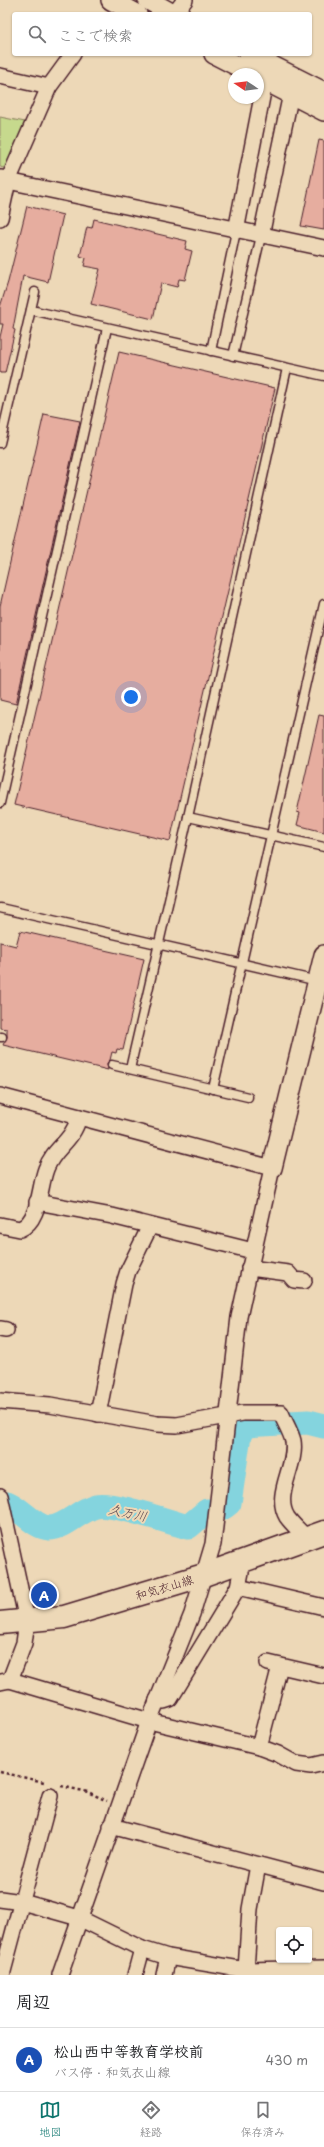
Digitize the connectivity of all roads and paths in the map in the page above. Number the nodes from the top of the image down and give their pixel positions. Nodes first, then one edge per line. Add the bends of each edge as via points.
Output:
1 (112, 0) edge
2 (148, 0) edge
3 (185, 0) edge
4 (133, 12) edge
5 (169, 12) edge
6 (175, 12) edge
7 (72, 56) edge
8 (219, 56) edge
9 (250, 56) edge
10 (247, 68) edge
11 (257, 68) edge
12 (264, 75) edge
13 (0, 76) edge
14 (293, 86) junction
15 (49, 87) junction
16 (324, 92) edge
17 (256, 104) edge
18 (324, 111) edge
19 (4, 180) edge
20 (0, 218) edge
21 (236, 231) junction
22 (261, 236) junction
23 (324, 248) edge
24 (35, 292) dead end
25 (31, 310) junction
26 (107, 328) junction
27 (210, 351) junction
28 (233, 356) junction
29 (287, 368) junction
30 (324, 376) edge
31 (0, 443) edge
32 (324, 604) edge
33 (3, 776) edge
34 (0, 803) edge
35 (188, 817) junction
36 (270, 836) junction
37 (324, 847) edge
38 (0, 908) edge
39 (159, 945) junction
40 (324, 956) edge
41 (242, 963) junction
42 (318, 981) junction
43 (112, 1065) dead end
44 (130, 1069) junction
45 (214, 1089) junction
46 (0, 1096) edge
47 (248, 1097) dead end
48 (79, 1117) junction
49 (272, 1168) junction
50 (37, 1202) junction
51 (0, 1225) edge
52 (150, 1226) junction
53 (253, 1251) junction
54 (249, 1268) junction
55 (304, 1281) dead end
56 (0, 1401) edge
57 (98, 1414) junction
58 (228, 1416) junction
59 (0, 1496) edge
60 (315, 1535) edge
61 (240, 1562) junction
62 (204, 1575) junction
63 (238, 1588) junction
64 (324, 1607) edge
65 (27, 1621) junction
66 (0, 1623) edge
67 (324, 1676) edge
68 (5, 1681) edge
69 (157, 1700) junction
70 (148, 1721) junction
71 (259, 1747) junction
72 (324, 1763) edge
73 (50, 1796) dead end
74 (111, 1826) junction
75 (258, 1865) junction
76 (324, 1882) edge
77 (0, 1899) edge
78 (22, 1902) junction
79 (80, 1918) junction
80 (142, 1949) junction
81 (168, 1957) junction
82 (324, 1968) edge
83 (246, 1970) junction
84 (219, 1971) edge
85 (2, 1975) edge
86 (60, 1975) edge
87 (135, 1975) edge
88 (164, 1975) edge

1 - 4 street
2 - 5 street
3 - 6 street
7 - 15 street
8 - 10 street
9 - 11 street
12 - 14 street
13 - 15 street
14 - 16 street
14 - 18 street
14 - 22 street
15 - 19 street
17 - 21 street
19 - 20 street
19 - 21 street
21 - 22 street
21 - 27 lane
22 - 23 street
22 - 28 lane
24 - 25 lane
25 - 26 lane
25 - 31 lane
26 - 27 lane
26 - 33 lane
27 - 28 lane
28 - 29 lane
29 - 30 lane
29 - 35 lane
32 - 36 lane
33 - 34 lane
35 - 36 lane
35 - 39 lane
36 - 37 lane
36 - 41 lane
38 - 39 lane
39 - 41 lane
39 - 44 lane
40 - 42 street
41 - 42 lane
41 - 45 lane
42 - 49 street
43 - 44 lane
44 - 45 lane
45 - 47 lane
46 - 48 street
48 - 49 street
48 - 50 street via 75,1131 50,1160
49 - 53 street
50 - 51 street via 26,1227 20,1229
50 - 52 street
52 - 53 street
52 - 57 street via 124,1284
53 - 54 street
54 - 55 street via 288,1273 294,1280
54 - 58 street via 239,1316
56 - 57 street via 50,1405
57 - 58 street via 157,1424 177,1424
58 - 60 street via 280,1413 292,1441 292,1460 283,1502 287,1516
58 - 62 street via 213,1544
59 - 65 street
60 - 61 main road, 和気衣山線
61 - 62 main road, 和気衣山線
61 - 63 street via 242,1572
62 - 65 main road, 和気衣山線 via 64,1617
62 - 69 street via 192,1614
63 - 64 street
63 - 69 street via 170,1699
65 - 66 main road, 和気衣山線
65 - 68 street via 24,1643
67 - 71 street via 274,1665
68 - 70 street
69 - 70 street
70 - 71 street
70 - 74 street
71 - 72 street via 296,1764 311,1766
73 - 78 street
74 - 75 street
74 - 79 street
75 - 76 street
75 - 83 street via 250,1909
77 - 78 street
78 - 79 street
78 - 85 street
79 - 80 street
79 - 86 street
80 - 81 street
80 - 87 street
81 - 84 street
81 - 88 street
82 - 83 street
83 - 84 street

